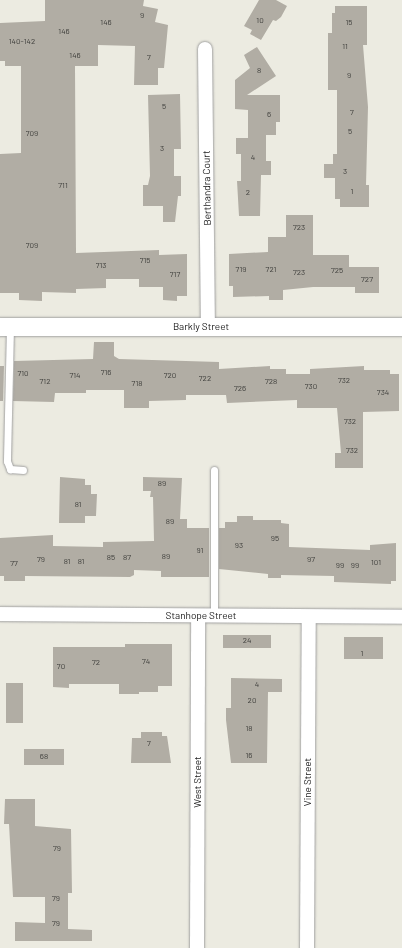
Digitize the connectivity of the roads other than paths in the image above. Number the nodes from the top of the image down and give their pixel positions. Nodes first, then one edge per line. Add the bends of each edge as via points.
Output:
1 (206, 50) dead end
2 (5, 327) edge
3 (208, 327) junction
4 (402, 327) edge
5 (24, 470) dead end
6 (214, 470) dead end
7 (0, 614) edge
8 (198, 616) junction
9 (214, 616) junction
10 (309, 617) junction
11 (402, 617) edge
12 (197, 948) edge
13 (307, 948) edge

1 - 3 street, Berthandra Court
2 - 3 street, Barkly Street
2 - 5 lane via 7,461 10,469
3 - 4 street, Barkly Street
6 - 9 lane
7 - 8 street, Stanhope Street
8 - 9 street, Stanhope Street
8 - 12 street, West Street
9 - 10 street, Stanhope Street
10 - 11 street, Stanhope Street
10 - 13 street, Vine Street

